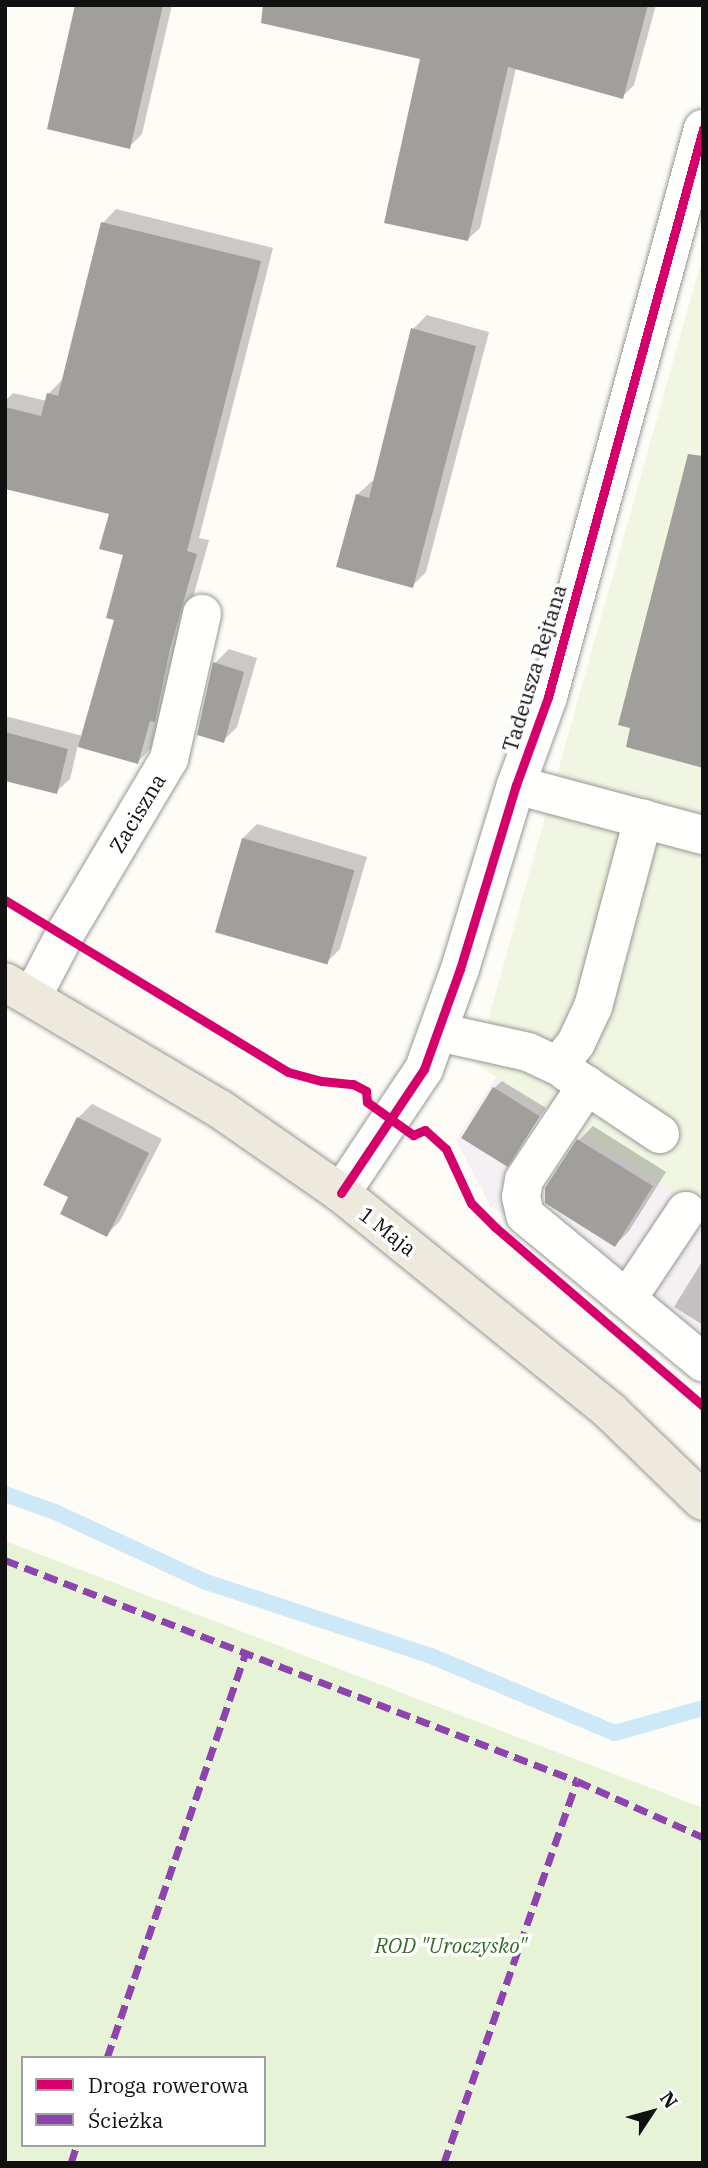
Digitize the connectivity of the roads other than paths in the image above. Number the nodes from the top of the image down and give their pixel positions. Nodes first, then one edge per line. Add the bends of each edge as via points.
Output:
1 (703, 129) edge
2 (202, 614) dead end
3 (516, 785) junction
4 (643, 819) junction
5 (703, 835) edge
6 (19, 989) edge
7 (438, 1032) junction
8 (573, 1076) junction
9 (660, 1134) dead end
10 (341, 1193) junction
11 (686, 1210) dead end
12 (627, 1299) junction
13 (703, 1362) edge
14 (703, 1501) edge

1 - 3 street, Tadeusza Rejtana via 548,697
2 - 6 street, Zaciszna via 169,759 65,934
3 - 4 street
3 - 7 street, Tadeusza Rejtana
4 - 5 street
4 - 8 street via 593,1007 576,1043
6 - 10 main road, 1 Maja via 220,1109
7 - 8 street via 528,1052
7 - 10 street, Tadeusza Rejtana via 418,1080
8 - 9 street
8 - 12 street via 524,1180 525,1215
10 - 14 main road, 1 Maja via 610,1411
11 - 12 street
12 - 13 street

